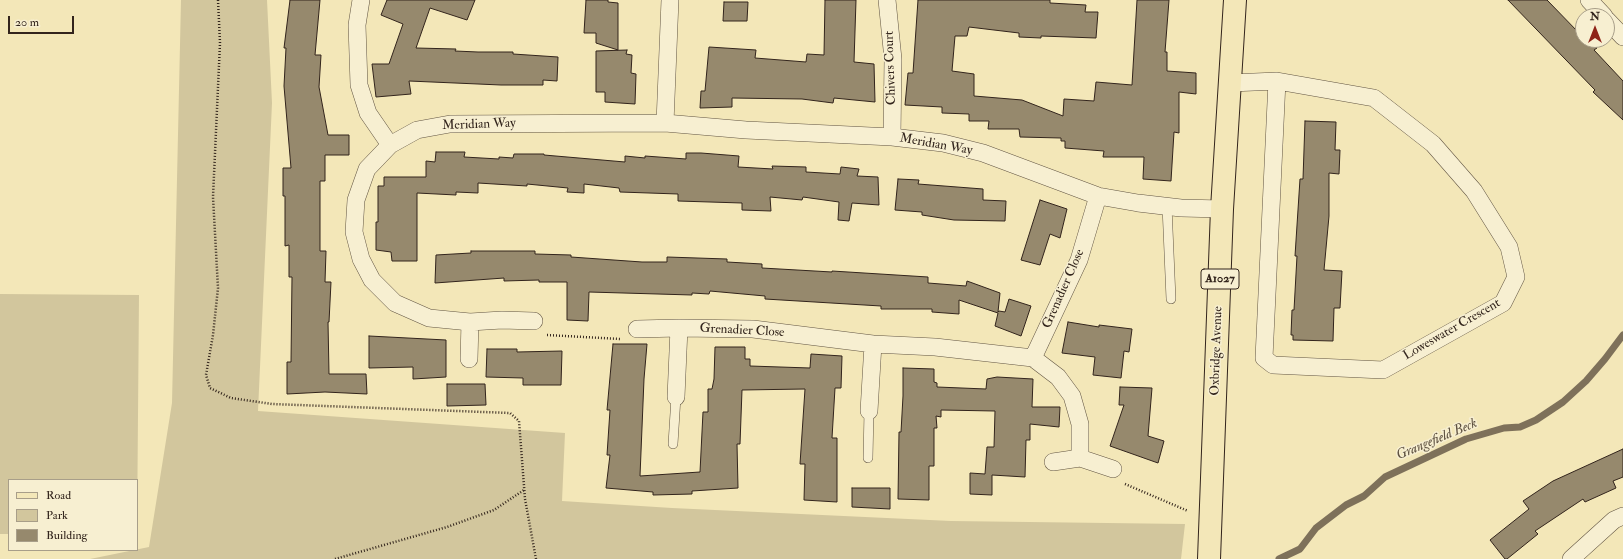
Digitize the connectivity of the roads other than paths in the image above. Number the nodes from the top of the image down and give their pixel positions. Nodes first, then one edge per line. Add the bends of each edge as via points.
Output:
1 (361, 0) edge
2 (670, 0) edge
3 (887, 0) edge
4 (1236, 0) edge
5 (1589, 0) edge
6 (1596, 8) edge
7 (1615, 28) edge
8 (1623, 37) edge
9 (1277, 81) junction
10 (1231, 83) junction
11 (665, 123) junction
12 (892, 137) junction
13 (390, 145) junction
14 (1098, 196) junction
15 (1166, 206) junction
16 (1222, 208) junction
17 (1171, 299) dead end
18 (470, 322) junction
19 (539, 328) road end
20 (679, 328) junction
21 (637, 329) dead end
22 (872, 344) junction
23 (1033, 358) junction
24 (469, 360) dead end
25 (676, 397) joint
26 (869, 411) joint
27 (673, 444) dead end
28 (868, 458) dead end
29 (1080, 458) junction
30 (1053, 462) dead end
31 (1113, 469) road end
32 (1623, 516) edge
33 (1209, 559) edge
34 (1571, 559) edge

1 - 13 street via 357,25 359,85 368,113
2 - 11 street
3 - 12 street, Chivers Court via 893,59
4 - 10 main road, Oxbridge Avenue / A1027
5 - 6 street
7 - 8 street
9 - 9 street, Loweswater Crescent via 1374,98 1433,144 1474,191 1509,247 1516,277 1503,303 1383,370 1273,365 1264,358
9 - 10 street, Loweswater Crescent
10 - 16 main road, Oxbridge Avenue / A1027
11 - 12 street, Meridian Way via 746,130
11 - 13 street, Meridian Way via 450,124 417,130
12 - 14 street, Meridian Way via 943,143 983,153
13 - 18 street, Meridian Way via 367,169 356,200 354,232 361,259 372,280 395,303 429,318
14 - 15 street, Meridian Way
14 - 23 street, Grenadier Close via 1079,260
15 - 16 street, Meridian Way
15 - 17 lane
16 - 33 main road, Oxbridge Avenue / A1027
18 - 19 street, Meridian Way via 502,320
18 - 24 street
20 - 21 street, Grenadier Close
20 - 22 street, Grenadier Close via 753,329
20 - 25 street
22 - 23 street, Grenadier Close via 935,347
22 - 26 street
23 - 29 street via 1058,377 1072,396 1080,424
25 - 27 lane
26 - 28 lane
29 - 30 street
29 - 31 street
32 - 34 street via 1614,520

